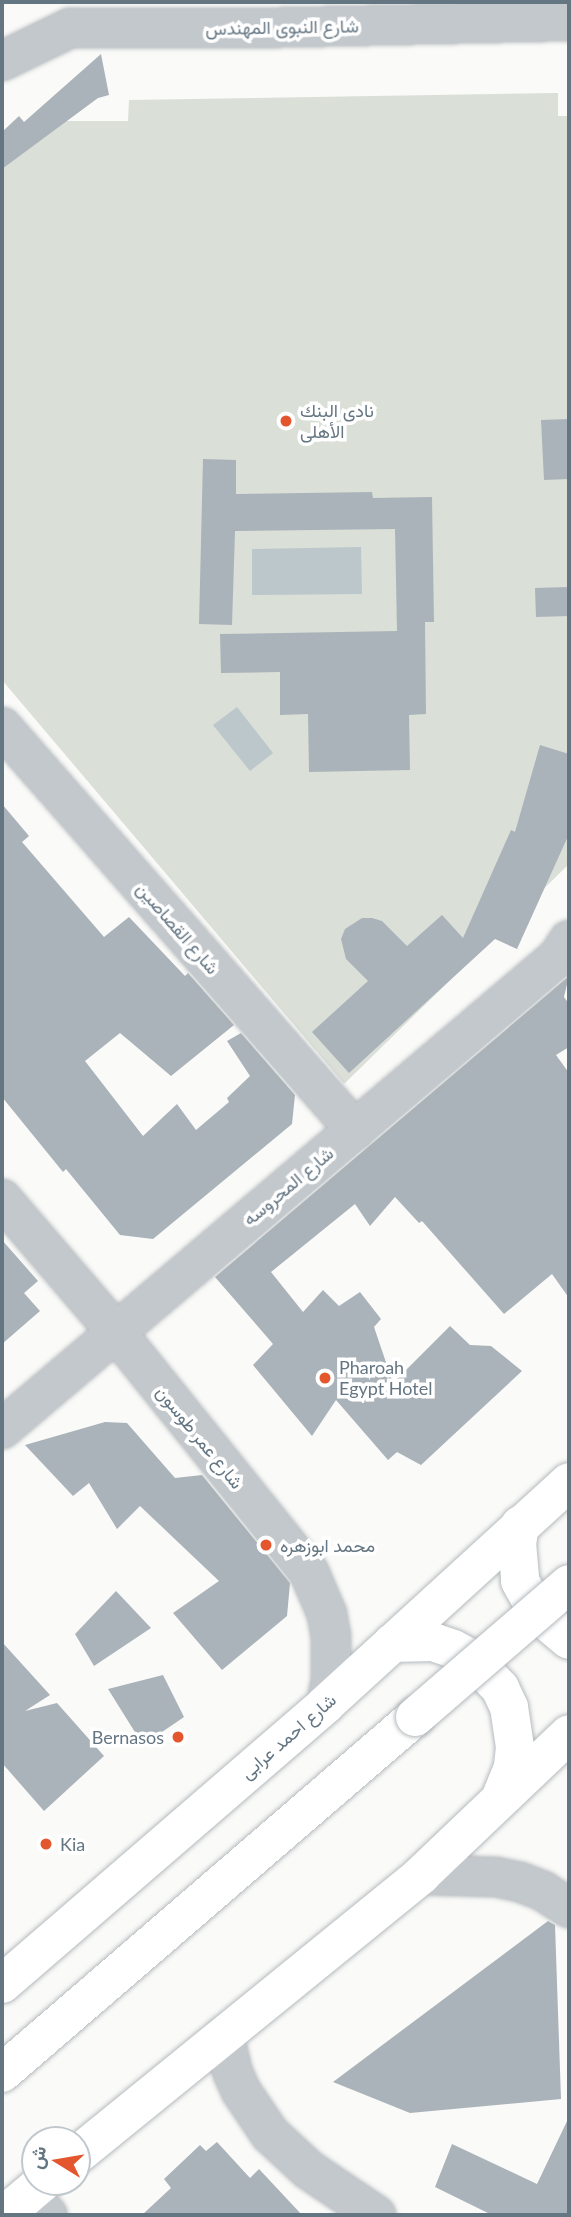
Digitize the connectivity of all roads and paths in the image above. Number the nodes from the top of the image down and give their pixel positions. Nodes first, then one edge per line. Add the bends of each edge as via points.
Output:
1 (263, 15) edge
2 (569, 21) edge
3 (2, 61) edge
4 (2, 727) edge
5 (569, 940) edge
6 (355, 1130) junction
7 (2, 1199) edge
8 (116, 1332) junction
9 (2, 1429) edge
10 (569, 1482) edge
11 (520, 1525) junction
12 (569, 1584) edge
13 (569, 1640) edge
14 (392, 1643) junction
15 (326, 1704) junction
16 (569, 1734) edge
17 (496, 1805) junction
18 (421, 1875) junction
19 (569, 1908) edge
20 (2, 1984) edge
21 (225, 2035) junction
22 (2, 2073) edge
23 (91, 2144) edge
24 (376, 2215) edge

1 - 2 street, شارع النبوى المهندس
1 - 3 street, شارع النبوى المهندس via 70,28
4 - 6 street, شارع القصاصين
5 - 6 street, شارع المحروسه via 558,957
6 - 8 street, شارع المحروسه
7 - 8 street, شارع عمر طوسون
8 - 9 street, شارع المحروسه
8 - 15 street, شارع عمر طوسون via 309,1572 331,1636
10 - 11 main road, شارع احمد عرابى
11 - 13 main road via 520,1581 538,1614
11 - 14 main road, شارع احمد عرابى
12 - 22 main road, bridge
14 - 15 main road, شارع احمد عرابى
14 - 17 main road via 433,1642 453,1649 471,1658 500,1688 509,1706 516,1747 507,1787
15 - 20 main road, شارع احمد عرابى
16 - 17 main road
17 - 18 main road
18 - 19 street via 520,1882
18 - 21 main road
21 - 23 main road
21 - 24 street via 241,2091 270,2134 309,2171

